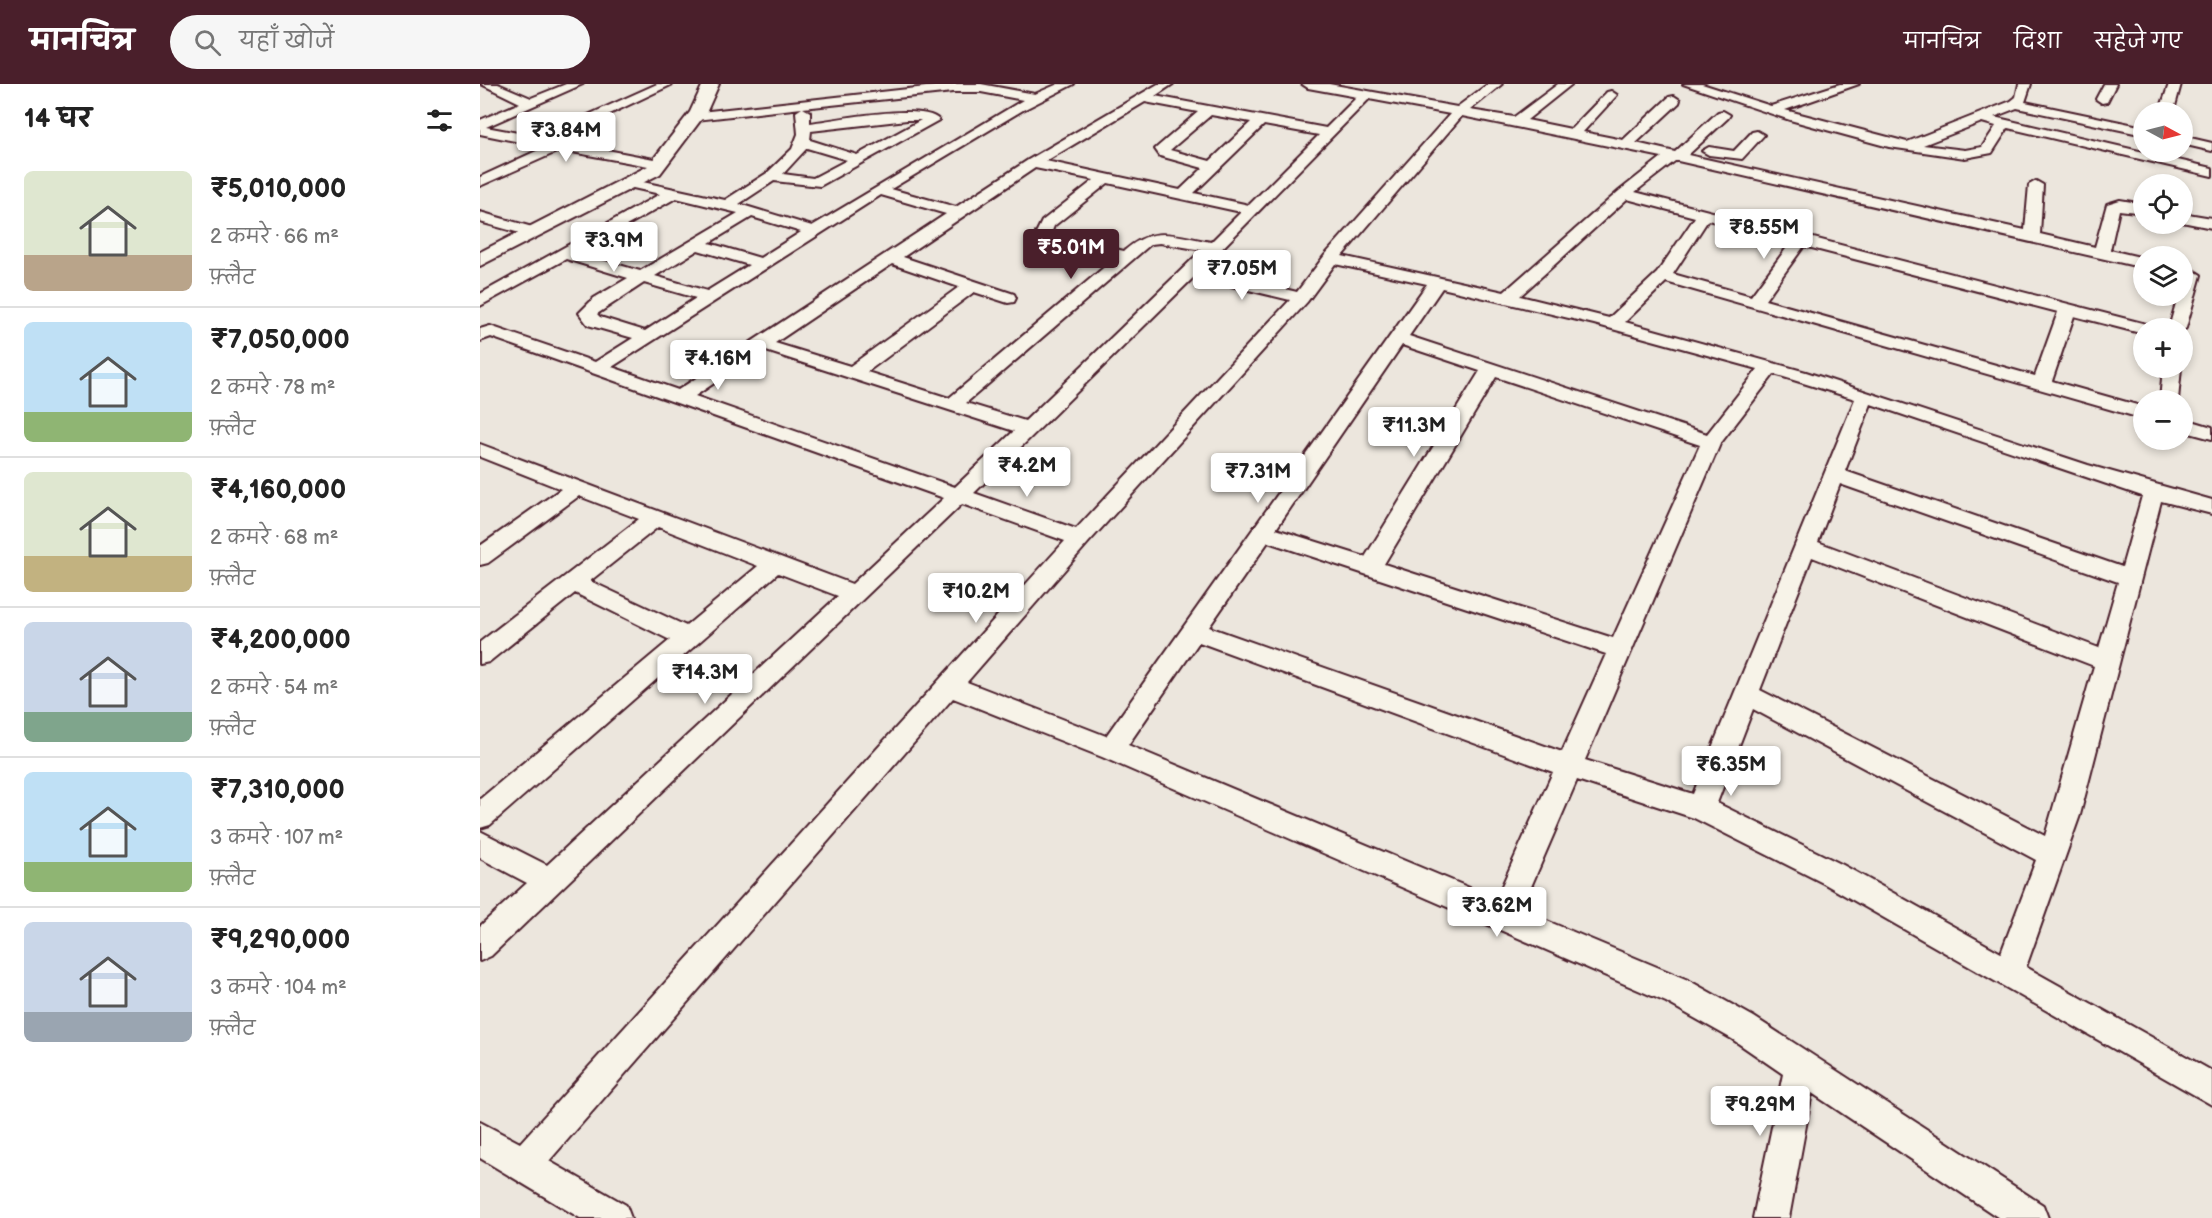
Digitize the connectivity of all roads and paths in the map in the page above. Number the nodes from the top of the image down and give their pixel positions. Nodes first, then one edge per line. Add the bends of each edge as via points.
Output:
1 (487, 84) edge
2 (577, 84) edge
3 (667, 84) edge
4 (711, 84) edge
5 (1068, 84) edge
6 (1167, 84) edge
7 (1308, 84) edge
8 (1398, 84) edge
9 (1496, 84) edge
10 (1566, 84) edge
11 (1689, 84) edge
12 (1852, 84) edge
13 (2025, 84) edge
14 (2110, 84) edge
15 (2175, 84) edge
16 (1347, 87) edge
17 (1611, 94) dead end
18 (1366, 95) junction
19 (1034, 98) junction
20 (1144, 98) junction
21 (1386, 98) junction
22 (2102, 99) dead end
23 (1674, 100) dead end
24 (2169, 102) edge
25 (531, 103) junction
26 (803, 104) junction
27 (2016, 105) junction
28 (1209, 110) junction
29 (1772, 110) junction
30 (1459, 112) junction
31 (1723, 115) dead end
32 (696, 116) junction
33 (1981, 118) junction
34 (1262, 120) junction
35 (1516, 122) junction
36 (2004, 124) junction
37 (480, 125) edge
38 (2133, 129) edge
39 (480, 130) edge
40 (495, 133) junction
41 (1329, 133) junction
42 (1574, 134) junction
43 (803, 135) junction
44 (1637, 135) junction
45 (1757, 135) dead end
46 (480, 139) edge
47 (540, 142) junction
48 (2193, 143) edge
49 (560, 145) junction
50 (1625, 146) junction
51 (1910, 146) junction
52 (1689, 147) junction
53 (2212, 147) edge
54 (1675, 157) junction
55 (857, 159) junction
56 (1034, 163) junction
57 (659, 164) junction
58 (1213, 166) junction
59 (2212, 172) edge
60 (770, 176) junction
61 (1105, 179) junction
62 (480, 182) edge
63 (629, 183) junction
64 (2036, 185) dead end
65 (1873, 186) dead end
66 (879, 190) junction
67 (674, 193) junction
68 (1624, 194) junction
69 (1183, 195) junction
70 (727, 205) junction
71 (2133, 208) edge
72 (1253, 210) junction
73 (750, 212) junction
74 (959, 213) junction
75 (1705, 214) junction
76 (480, 217) edge
77 (2193, 219) edge
78 (2212, 223) edge
79 (2032, 230) junction
80 (813, 231) junction
81 (534, 232) junction
82 (1801, 239) junction
83 (696, 244) junction
84 (2103, 246) junction
85 (1216, 248) junction
86 (565, 254) junction
87 (1127, 256) junction
88 (891, 258) junction
89 (1331, 258) junction
90 (2133, 258) edge
91 (480, 260) edge
92 (762, 264) junction
93 (1191, 271) junction
94 (2193, 275) edge
95 (642, 276) junction
96 (1663, 276) junction
97 (2212, 280) edge
98 (1437, 281) junction
99 (972, 285) junction
100 (709, 297) junction
101 (1509, 297) junction
102 (1008, 298) dead end
103 (1301, 298) junction
104 (480, 301) edge
105 (1755, 302) junction
106 (2068, 309) junction
107 (1612, 324) junction
108 (2133, 326) edge
109 (483, 332) edge
110 (647, 337) junction
111 (1398, 338) junction
112 (761, 344) junction
113 (598, 368) junction
114 (1769, 368) junction
115 (1491, 369) junction
116 (853, 373) junction
117 (2042, 384) junction
118 (1865, 396) junction
119 (681, 397) junction
120 (954, 404) junction
121 (2133, 410) edge
122 (2193, 427) edge
123 (1028, 429) junction
124 (2212, 433) edge
125 (1711, 442) junction
126 (480, 450) edge
127 (1834, 474) junction
128 (577, 487) junction
129 (2153, 493) junction
130 (960, 495) junction
131 (2212, 507) edge
132 (656, 517) junction
133 (1262, 532) junction
134 (1080, 538) junction
135 (1806, 546) junction
136 (480, 556) edge
137 (776, 563) junction
138 (1370, 568) junction
139 (2130, 578) junction
140 (573, 582) junction
141 (855, 594) junction
142 (1192, 631) junction
143 (688, 638) junction
144 (1620, 649) junction
145 (480, 656) edge
146 (2108, 661) junction
147 (949, 686) junction
148 (1746, 694) junction
149 (1111, 749) junction
150 (1569, 766) junction
151 (1701, 808) junction
152 (480, 816) edge
153 (480, 844) edge
154 (2052, 854) junction
155 (550, 880) junction
156 (1503, 915) junction
157 (480, 946) edge
158 (2009, 973) junction
159 (1801, 1066) junction
160 (2212, 1089) edge
161 (480, 1139) edge
162 (523, 1165) junction
163 (613, 1218) edge
164 (1771, 1218) edge
165 (2030, 1218) edge

1 - 25 street
2 - 25 street
3 - 47 street
4 - 32 main road
5 - 19 street
6 - 20 street
7 - 16 street
8 - 21 street
9 - 30 street
10 - 35 street
11 - 29 street
12 - 29 street
13 - 27 street
14 - 22 street
15 - 24 street
16 - 18 street
17 - 42 street
18 - 21 street
18 - 41 street
19 - 26 street via 968,87
19 - 66 street
20 - 28 street
20 - 56 street
21 - 30 street
23 - 44 street
25 - 37 street
26 - 32 street
26 - 43 street
27 - 33 street
27 - 38 street
28 - 34 street
28 - 58 street via 1162,149
29 - 51 street via 1852,134
30 - 35 street
30 - 89 street
31 - 52 street
32 - 57 main road
33 - 36 street
33 - 51 street
34 - 41 street
34 - 58 street
35 - 42 street
36 - 51 street via 1988,150 1980,154
36 - 59 street
39 - 40 street
40 - 46 street
40 - 47 street
41 - 72 street
42 - 50 street
43 - 55 street
43 - 55 street via 907,116 932,118 929,124
43 - 60 street via 789,161
44 - 50 street
44 - 52 street
45 - 52 street via 1737,156
47 - 49 street
48 - 53 street
49 - 57 street
49 - 62 street
50 - 54 street
52 - 54 street
54 - 68 street
54 - 79 street
55 - 60 street via 815,183
56 - 61 street
56 - 74 street
57 - 63 main road
58 - 69 street
60 - 70 street
61 - 69 street
61 - 87 street via 1047,225 1044,233 1055,240
63 - 67 street
63 - 81 main road
64 - 79 street
65 - 79 street
66 - 74 street
66 - 80 street
67 - 70 street
67 - 86 street
68 - 75 street
68 - 101 street
69 - 72 street
70 - 73 street
71 - 84 street via 2114,205
72 - 85 street
73 - 80 street
73 - 83 street
74 - 88 street
75 - 82 street
75 - 96 street
76 - 81 street
77 - 78 street
79 - 84 street
80 - 92 street
81 - 91 main road
82 - 105 street
82 - 106 street
83 - 92 street
83 - 95 street
84 - 90 street
85 - 87 street via 1154,238
85 - 93 street
86 - 95 street
86 - 104 street
87 - 120 street
88 - 99 street
88 - 112 street
89 - 98 street
89 - 103 street
92 - 100 street
93 - 103 street
93 - 123 street
94 - 97 street
95 - 100 street
95 - 110 street via 588,313 594,321
96 - 105 street
96 - 107 street
98 - 101 street
98 - 111 street
99 - 102 street
99 - 116 street
100 - 110 street
101 - 107 street
103 - 134 street
105 - 117 street
106 - 108 street
106 - 117 street
107 - 114 street
109 - 113 street
110 - 113 street
111 - 115 street
111 - 133 street
112 - 116 street
112 - 119 street
113 - 119 street
114 - 118 street
114 - 125 street
115 - 125 street
115 - 138 street
116 - 120 street
117 - 121 street
118 - 127 street
118 - 129 street
119 - 130 street
120 - 123 street
122 - 124 street
123 - 130 street
125 - 144 street
126 - 128 street
127 - 135 street
127 - 139 street
128 - 132 street
128 - 136 street
129 - 131 street
129 - 139 street
130 - 134 street
130 - 141 street
132 - 137 street
132 - 140 street
133 - 138 street
133 - 142 street
134 - 147 street
135 - 146 street
135 - 148 street
137 - 141 street
137 - 143 street
138 - 144 street
139 - 146 street
140 - 143 street
140 - 145 street
141 - 155 street
142 - 149 street
142 - 150 street
143 - 152 street
144 - 150 street
146 - 154 street
147 - 149 street
147 - 162 street
148 - 151 street
148 - 154 street
149 - 156 street
150 - 151 street
150 - 156 street
151 - 158 street via 1833,874
153 - 155 street
154 - 158 street
155 - 157 street
156 - 159 street via 1677,991
158 - 160 street
159 - 164 street
159 - 165 street
161 - 162 street
162 - 163 street

